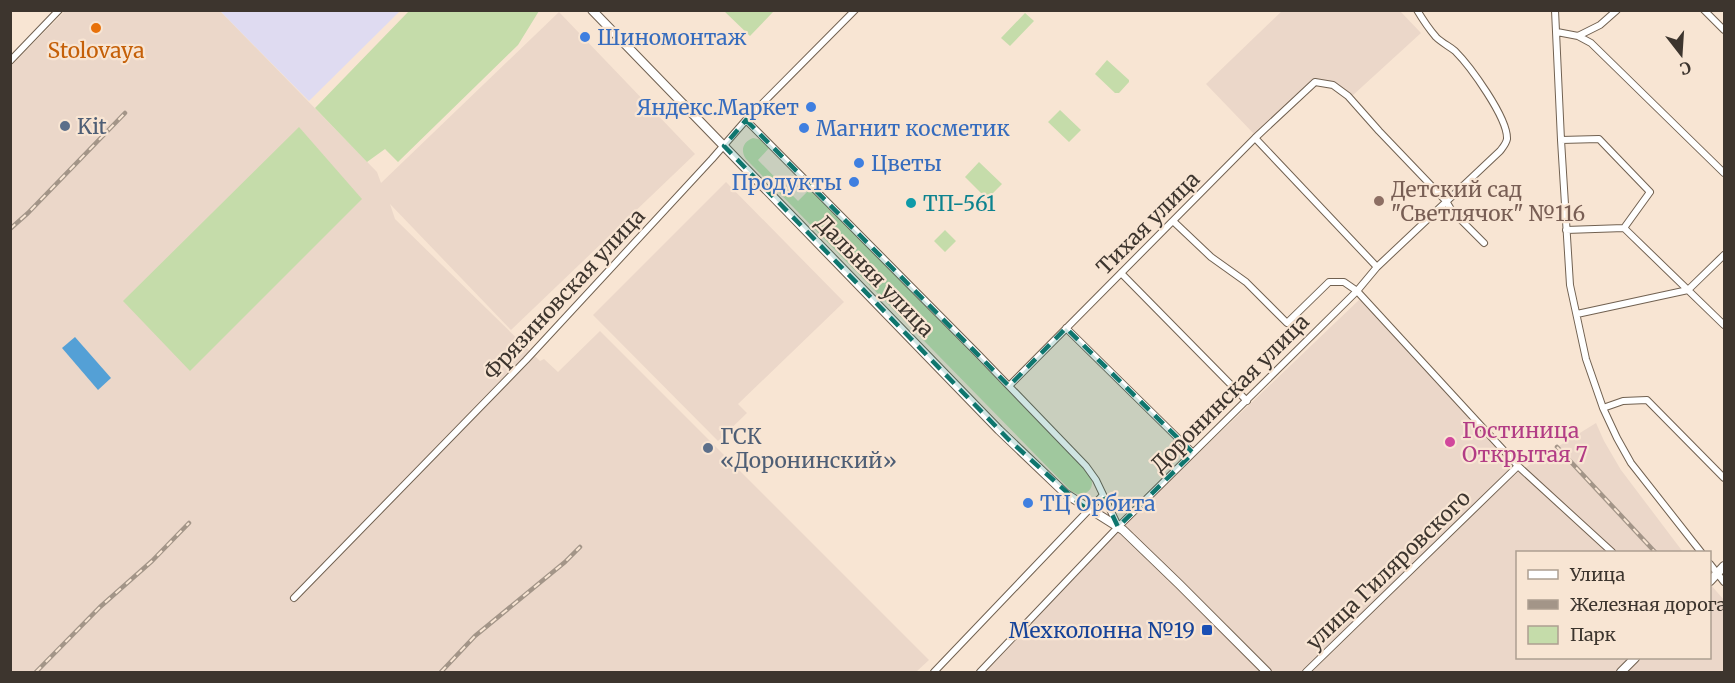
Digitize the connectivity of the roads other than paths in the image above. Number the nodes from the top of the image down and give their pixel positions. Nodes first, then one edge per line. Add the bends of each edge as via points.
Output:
1 (59, 10) edge
2 (592, 10) edge
3 (855, 10) edge
4 (1417, 10) edge
5 (1555, 10) edge
6 (1617, 10) edge
7 (1704, 10) edge
8 (1725, 30) edge
9 (1557, 32) junction
10 (1578, 36) junction
11 (10, 61) edge
12 (746, 120) junction
13 (1255, 138) junction
14 (1561, 140) junction
15 (724, 146) junction
16 (1725, 172) edge
17 (1446, 201) junction
18 (1173, 221) junction
19 (1624, 228) junction
20 (1566, 230) junction
21 (1484, 243) dead end
22 (1725, 255) edge
23 (1377, 267) junction
24 (1121, 273) junction
25 (1688, 290) junction
26 (1357, 291) junction
27 (1577, 314) junction
28 (1725, 325) edge
29 (1066, 328) junction
30 (1009, 386) junction
31 (1247, 401) junction
32 (1603, 408) junction
33 (1193, 453) junction
34 (1518, 466) junction
35 (1725, 478) edge
36 (1103, 495) junction
37 (1089, 510) junction
38 (1118, 527) junction
39 (1611, 551) edge
40 (1700, 551) edge
41 (1711, 565) edge
42 (1725, 566) edge
43 (1717, 573) junction
44 (1711, 580) edge
45 (1725, 582) edge
46 (294, 598) dead end
47 (1633, 659) edge
48 (934, 672) edge
49 (980, 672) edge
50 (1267, 672) edge
51 (1306, 672) edge
52 (1621, 672) edge

1 - 11 street
2 - 15 street, Дальняя улица
3 - 12 street, Фрязиновская улица
4 - 17 street, Доронинская улица via 1438,39 1470,69 1496,107 1507,140
5 - 9 street
6 - 10 street via 1600,25
7 - 8 street
9 - 10 street
9 - 14 street
10 - 16 street via 1591,43
12 - 15 street, Фрязиновская улица
12 - 30 street, Дальняя улица
13 - 17 street, Тихая улица via 1315,82 1333,85 1348,96
13 - 18 street, Тихая улица
13 - 23 street
14 - 19 street via 1599,139 1650,192
14 - 20 street
15 - 37 street, Дальняя улица via 1004,435 1066,494
15 - 46 street, Фрязиновская улица via 526,360
17 - 21 street
17 - 23 street, Доронинская улица
18 - 24 street, Тихая улица
18 - 26 street via 1211,257 1246,282 1287,323 1329,282 1344,282
19 - 20 street
19 - 25 street
20 - 27 street via 1570,285
22 - 25 street
23 - 26 street, Доронинская улица
24 - 29 street, Тихая улица
24 - 31 street
25 - 27 street
25 - 28 street
26 - 31 street, Доронинская улица
26 - 34 street
27 - 32 street via 1586,359
29 - 30 street, Тихая улица
29 - 33 street
30 - 36 street, Дальняя улица via 1086,466
31 - 33 street, Доронинская улица
32 - 35 street via 1623,401 1647,400
32 - 40 street via 1630,463
33 - 38 street, Доронинская улица
34 - 39 street
34 - 51 street, улица Гиляровского
36 - 37 street
36 - 38 street, Дальняя улица
37 - 38 street, Дальняя улица
37 - 48 street
38 - 49 street, Доронинская улица
38 - 50 street, Дальняя улица
41 - 43 street
42 - 43 street
43 - 44 street
43 - 45 street
47 - 52 street

